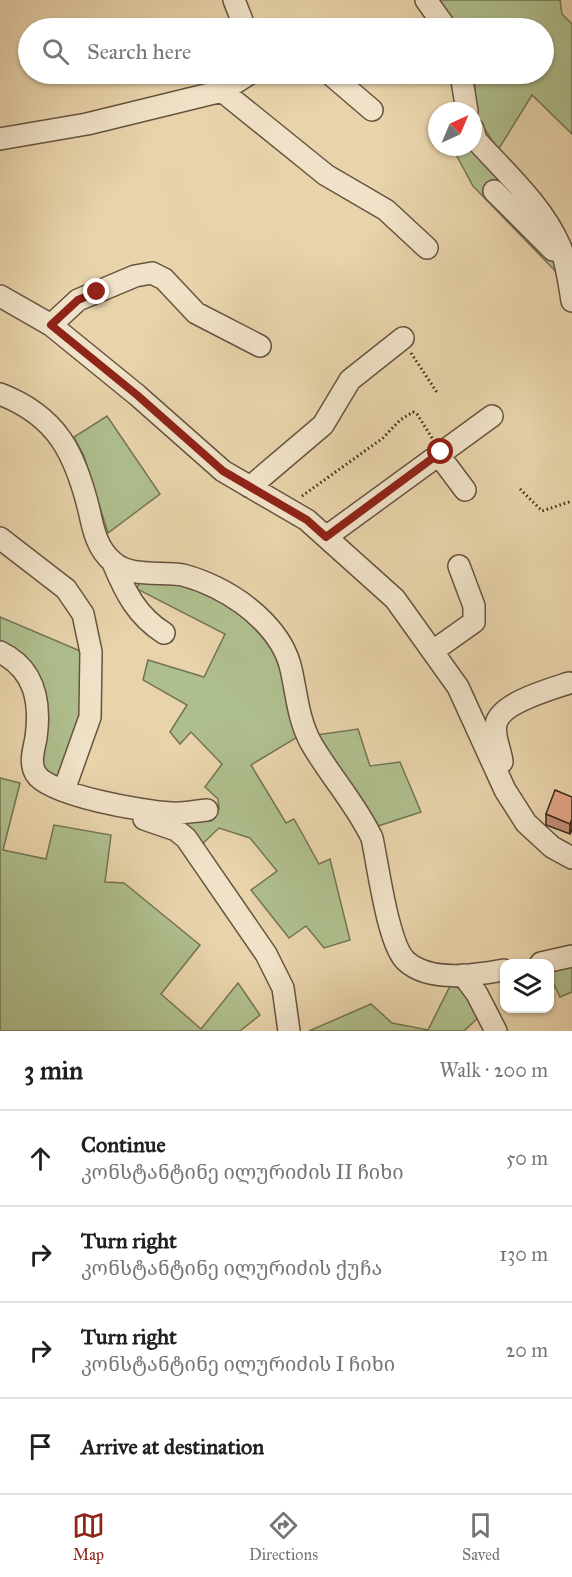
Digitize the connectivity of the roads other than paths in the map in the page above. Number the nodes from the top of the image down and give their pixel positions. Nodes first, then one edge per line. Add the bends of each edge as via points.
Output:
1 (234, 0) edge
2 (426, 0) edge
3 (241, 18) edge
4 (439, 18) edge
5 (233, 84) edge
6 (342, 84) edge
7 (463, 84) edge
8 (222, 91) junction
9 (466, 102) edge
10 (372, 110) dead end
11 (0, 139) edge
12 (482, 147) edge
13 (494, 190) dead end
14 (427, 248) dead end
15 (568, 276) junction
16 (0, 296) edge
17 (572, 301) edge
18 (51, 325) junction
19 (403, 338) road end
20 (260, 346) dead end
21 (0, 394) edge
22 (492, 416) dead end
23 (439, 453) junction
24 (250, 487) junction
25 (465, 489) dead end
26 (326, 537) junction
27 (0, 538) edge
28 (113, 563) junction
29 (459, 566) dead end
30 (164, 633) dead end
31 (433, 651) junction
32 (0, 652) edge
33 (569, 683) dead end
34 (64, 790) junction
35 (505, 790) junction
36 (120, 807) junction
37 (207, 810) dead end
38 (572, 858) edge
39 (572, 956) edge
40 (554, 960) edge
41 (500, 970) edge
42 (463, 975) junction
43 (289, 1031) edge
44 (496, 1031) edge

1 - 3 street
2 - 4 street
5 - 8 street
6 - 10 street
7 - 9 street
8 - 11 street via 87,124
8 - 14 street via 326,175 386,210
12 - 15 street via 538,208 560,246
13 - 15 street via 550,247
15 - 17 street
16 - 18 street
18 - 20 street via 78,300 135,276 152,273 164,279 196,313
18 - 24 street via 223,471
19 - 24 street via 350,380 323,425
21 - 28 street via 21,402 64,442 79,470 96,540
22 - 23 street
23 - 25 street
23 - 26 street
24 - 26 street via 307,520
26 - 31 street via 395,599
27 - 34 street via 66,589 83,614 92,652 90,717
28 - 30 street via 125,593 140,613
28 - 42 street via 129,571 184,576 217,588 256,613 277,636 291,667 297,706 307,734 372,838 395,948 407,962 428,971
29 - 31 street via 474,606 474,622
31 - 35 street via 458,687
32 - 34 street via 26,672 34,687 39,712 32,758 36,774 48,785
33 - 35 street via 534,694 497,720
34 - 36 street
35 - 38 street via 526,823 552,847
36 - 37 street via 174,813
36 - 43 street via 186,838 266,954 283,988
39 - 40 street
41 - 42 street
42 - 44 street

